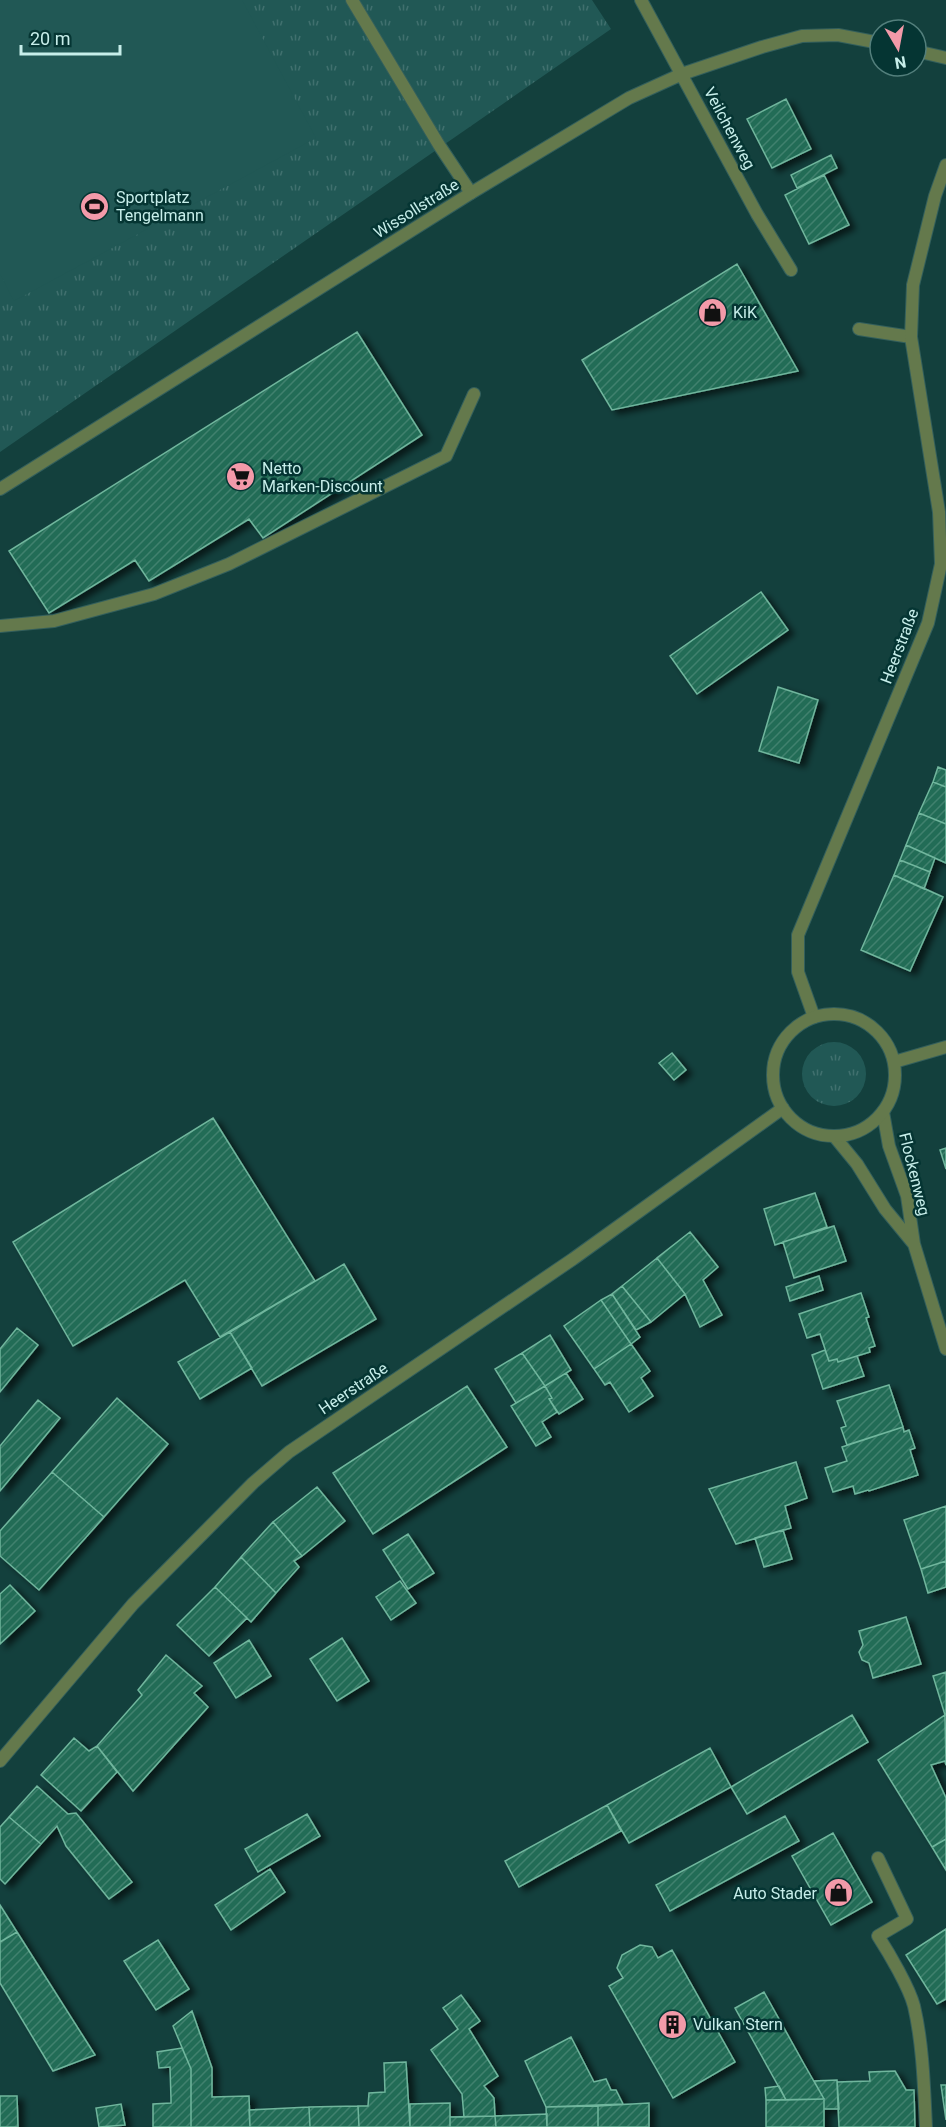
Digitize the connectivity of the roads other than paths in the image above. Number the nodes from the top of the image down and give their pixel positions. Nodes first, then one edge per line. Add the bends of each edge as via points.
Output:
1 (352, 0) edge
2 (641, 0) edge
3 (868, 41) edge
4 (928, 54) edge
5 (946, 58) edge
6 (682, 74) junction
7 (946, 165) edge
8 (471, 193) junction
9 (791, 270) dead end
10 (859, 329) dead end
11 (911, 337) junction
12 (474, 394) dead end
13 (0, 489) edge
14 (0, 626) edge
15 (814, 1017) junction
16 (946, 1047) edge
17 (894, 1062) junction
18 (783, 1108) junction
19 (883, 1112) junction
20 (834, 1136) junction
21 (914, 1244) junction
22 (946, 1348) edge
23 (0, 1761) edge
24 (878, 1858) dead end
25 (926, 2127) edge

1 - 8 street
2 - 6 street, Veilchenweg
3 - 6 street, Wissollstraße via 838,35 802,36
4 - 5 street
6 - 8 street, Wissollstraße via 629,98
6 - 9 street, Veilchenweg
7 - 11 street, Heerstraße via 913,285
8 - 13 street, Wissollstraße
10 - 11 street
11 - 15 street, Heerstraße via 939,512 941,564 928,622 798,935 798,972
12 - 14 street via 446,456 229,564 143,597 54,621
15 - 17 street via 831,1014 863,1021 877,1031
15 - 18 street via 798,1026 776,1055 775,1092
16 - 17 street
17 - 19 street via 894,1089
18 - 20 street via 796,1123 814,1133
18 - 23 street, Heerstraße via 573,1259 289,1452 133,1604
19 - 20 street via 853,1133
19 - 21 street, Flockenweg via 889,1146 907,1196
20 - 21 street, Flockenweg
21 - 22 street, Flockenweg
24 - 25 street via 907,1919 878,1935 914,2004

